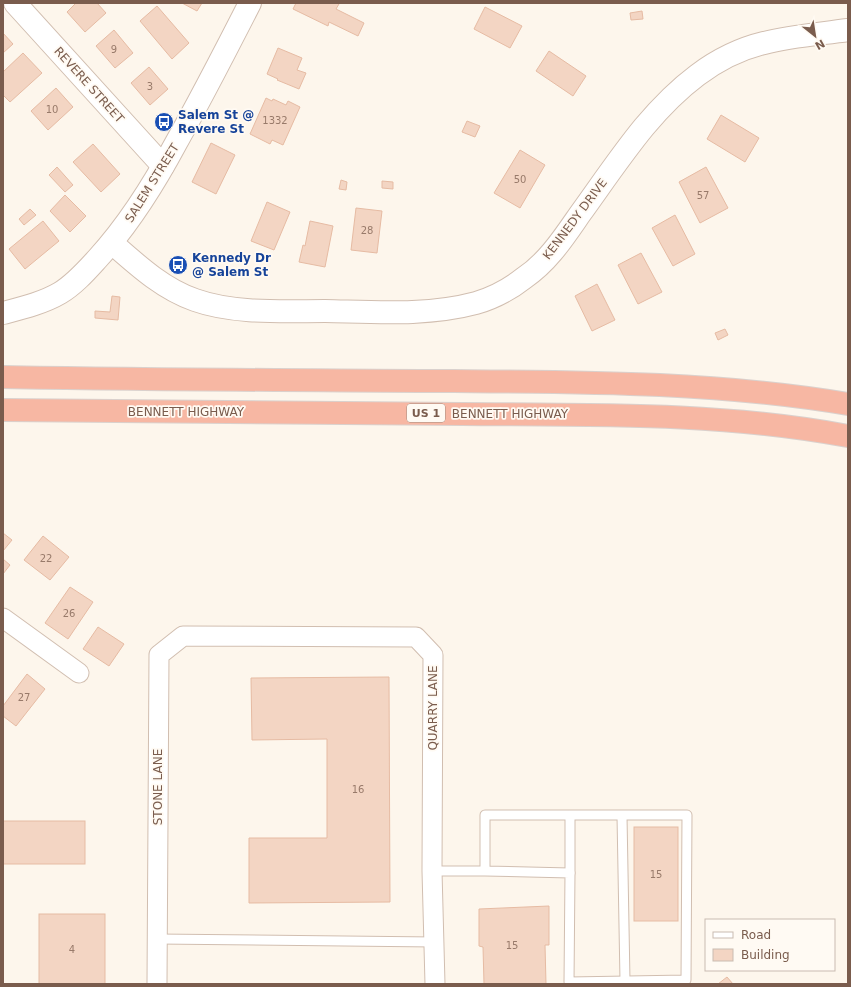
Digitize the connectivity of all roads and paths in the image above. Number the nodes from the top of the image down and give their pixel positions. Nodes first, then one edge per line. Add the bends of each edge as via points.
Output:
1 (15, 3) edge
2 (250, 3) edge
3 (848, 30) edge
4 (163, 166) junction
5 (112, 243) junction
6 (3, 313) edge
7 (3, 377) edge
8 (848, 404) edge
9 (3, 410) edge
10 (848, 436) edge
11 (3, 618) edge
12 (217, 636) joint
13 (79, 674) dead end
14 (570, 816) junction
15 (622, 816) junction
16 (432, 871) junction
17 (485, 871) junction
18 (570, 873) junction
19 (157, 939) junction
20 (435, 942) junction
21 (626, 981) junction
22 (157, 984) edge
23 (435, 984) edge

1 - 4 street, REVERE STREET
2 - 4 street, SALEM STREET
3 - 5 street, KENNEDY DRIVE via 763,43 744,49 702,72 679,89 659,109 558,246 544,261 526,278 510,288 478,302 407,312 293,311 226,307 196,300 172,289
4 - 5 street, SALEM STREET via 151,188
5 - 6 street, SALEM STREET via 81,276 60,293 41,302
7 - 8 highway via 621,383 749,390
9 - 10 highway, BENNETT HIGHWAY / US 1 via 620,415 733,421
11 - 13 street
12 - 16 street, QUARRY LANE via 416,637 433,655
12 - 19 street, STONE LANE via 183,636 159,655
14 - 15 lane
14 - 17 lane via 485,816
14 - 18 lane
15 - 21 lane
15 - 21 lane via 687,815 686,980
16 - 17 lane
16 - 20 street, QUARRY LANE
17 - 18 lane
18 - 21 lane via 569,982
19 - 20 lane
19 - 22 street, STONE LANE
20 - 23 street, QUARRY LANE

